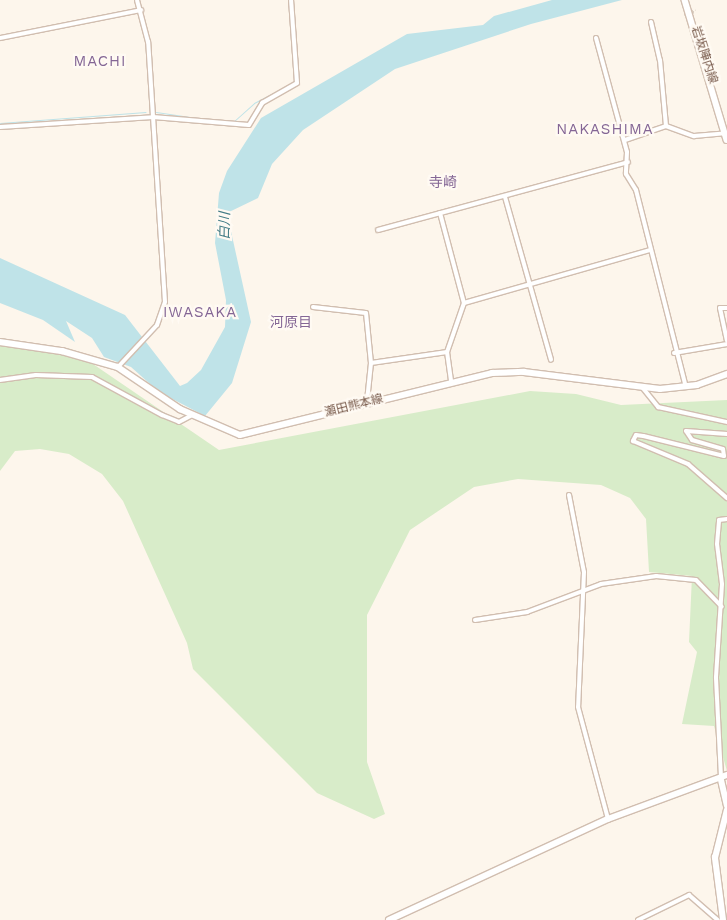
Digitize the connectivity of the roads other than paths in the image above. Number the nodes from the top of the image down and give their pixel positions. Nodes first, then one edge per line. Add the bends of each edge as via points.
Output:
1 (137, 0) edge
2 (291, 0) edge
3 (685, 0) edge
4 (141, 10) junction
5 (651, 22) dead end
6 (0, 38) edge
7 (596, 38) dead end
8 (153, 117) junction
9 (666, 126) junction
10 (0, 127) edge
11 (726, 136) edge
12 (625, 140) junction
13 (628, 162) junction
14 (505, 197) junction
15 (440, 213) junction
16 (378, 230) dead end
17 (650, 250) junction
18 (529, 284) junction
19 (464, 303) junction
20 (313, 307) dead end
21 (727, 308) edge
22 (727, 340) edge
23 (0, 342) edge
24 (727, 344) edge
25 (447, 352) junction
26 (674, 353) junction
27 (552, 360) dead end
28 (371, 363) junction
29 (119, 365) junction
30 (727, 374) edge
31 (0, 380) edge
32 (451, 382) junction
33 (642, 387) junction
34 (686, 387) junction
35 (367, 402) junction
36 (192, 415) junction
37 (727, 422) edge
38 (727, 434) edge
39 (569, 495) dead end
40 (727, 498) edge
41 (727, 519) edge
42 (584, 590) junction
43 (722, 607) junction
44 (474, 620) dead end
45 (724, 777) edge
46 (727, 805) edge
47 (727, 810) edge
48 (608, 819) junction
49 (389, 920) edge
50 (638, 920) edge
51 (718, 920) edge
52 (722, 920) edge

1 - 4 street
2 - 8 street via 296,86 262,104 248,125
3 - 11 main road, 岩坂陣内線
4 - 6 street
4 - 8 street
5 - 9 street via 660,60
7 - 12 street
8 - 10 street
8 - 29 street via 165,302 157,325
9 - 11 street via 694,136
9 - 12 street
12 - 13 street
13 - 14 street
13 - 17 street via 626,174 636,190
14 - 15 street
14 - 18 street
15 - 16 street
15 - 19 street
17 - 18 street
17 - 26 street
18 - 19 street
18 - 27 street
19 - 25 street
20 - 28 street via 366,313
21 - 22 street via 720,308
23 - 29 main road, 瀬田熊本線 via 62,351
24 - 26 street
25 - 28 street
25 - 32 street
26 - 34 street
28 - 35 street
29 - 36 main road, 瀬田熊本線
30 - 34 main road, 瀬田熊本線
31 - 36 street via 36,375 92,377 179,422
32 - 33 main road, 瀬田熊本線 via 510,371
32 - 35 main road, 瀬田熊本線
33 - 34 main road, 瀬田熊本線
33 - 37 street via 658,408
35 - 36 main road, 瀬田熊本線 via 251,435 227,433
38 - 40 street via 686,431 692,440 723,449 724,456 643,436 636,435 633,441 688,464
39 - 42 street
41 - 43 street via 719,520 717,544
42 - 43 street via 630,578 678,576 703,584
42 - 44 street via 527,612
42 - 48 street via 578,708
43 - 45 street via 716,677
45 - 46 main road
45 - 48 main road
47 - 52 main road via 715,858
48 - 49 main road
50 - 51 street via 689,895

